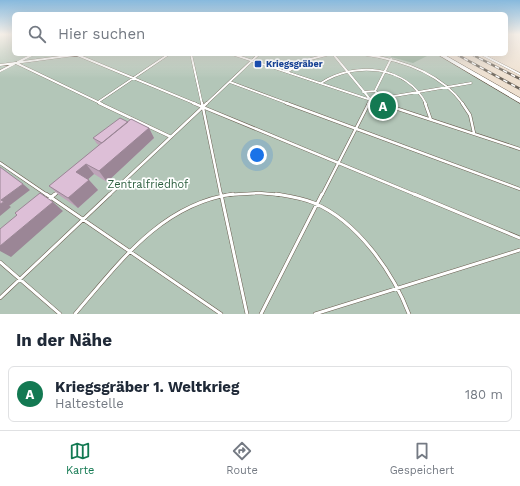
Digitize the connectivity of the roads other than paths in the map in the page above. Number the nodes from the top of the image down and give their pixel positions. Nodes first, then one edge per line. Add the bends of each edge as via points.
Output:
1 (30, 56) edge
2 (63, 56) edge
3 (81, 56) edge
4 (166, 56) edge
5 (191, 56) edge
6 (238, 56) edge
7 (257, 56) edge
8 (319, 56) edge
9 (335, 56) edge
10 (373, 56) edge
11 (442, 56) edge
12 (486, 56) edge
13 (391, 59) junction
14 (252, 61) junction
15 (16, 63) junction
16 (0, 65) edge
17 (346, 70) junction
18 (0, 71) edge
19 (385, 71) junction
20 (287, 72) junction
21 (520, 74) edge
22 (134, 78) junction
23 (230, 82) junction
24 (320, 83) junction
25 (471, 83) dead end
26 (446, 87) junction
27 (375, 91) junction
28 (363, 92) junction
29 (418, 92) junction
30 (382, 98) junction
31 (370, 100) junction
32 (520, 101) edge
33 (98, 102) junction
34 (203, 107) junction
35 (432, 120) junction
36 (356, 128) junction
37 (474, 134) junction
38 (171, 137) junction
39 (520, 149) edge
40 (0, 163) edge
41 (338, 164) junction
42 (63, 188) edge
43 (520, 189) edge
44 (222, 195) junction
45 (51, 198) junction
46 (46, 202) edge
47 (317, 204) junction
48 (84, 220) junction
49 (520, 238) edge
50 (520, 250) edge
51 (131, 251) junction
52 (0, 262) edge
53 (19, 280) junction
54 (399, 288) junction
55 (0, 298) edge
56 (60, 314) edge
57 (75, 314) edge
58 (221, 314) edge
59 (247, 314) edge
60 (261, 314) edge
61 (315, 314) edge
62 (409, 314) edge

1 - 15 lane
2 - 15 lane
3 - 22 lane
4 - 22 lane
5 - 34 lane
6 - 14 lane
7 - 14 lane
8 - 20 lane via 300,62
9 - 17 lane
10 - 13 lane
11 - 32 street
12 - 21 lane
13 - 19 lane
13 - 26 lane via 431,76
14 - 20 lane
14 - 23 lane
15 - 16 lane
15 - 18 lane
15 - 33 lane
17 - 19 lane via 365,68
17 - 24 lane via 336,72
17 - 28 lane
19 - 27 lane
19 - 29 lane
20 - 24 lane
22 - 33 lane
22 - 34 lane
23 - 34 lane
23 - 36 lane
24 - 31 lane
25 - 26 lane
26 - 29 lane
26 - 37 lane via 470,116
27 - 28 lane
27 - 30 lane
28 - 31 lane
29 - 30 lane
29 - 35 lane
30 - 31 lane
31 - 35 lane
31 - 36 lane
33 - 38 lane
34 - 38 lane
34 - 41 lane
34 - 44 lane
35 - 37 lane
36 - 41 lane
36 - 43 lane
37 - 39 lane
38 - 48 lane
40 - 45 lane
41 - 47 lane
41 - 49 lane
42 - 45 lane
44 - 47 lane via 256,191 282,194
44 - 51 lane via 189,206 157,226
44 - 59 lane
45 - 46 lane
45 - 48 lane
47 - 54 lane via 345,223 375,252
47 - 60 lane
48 - 51 lane
48 - 53 lane
50 - 54 lane
51 - 57 lane
51 - 58 lane
52 - 53 lane
53 - 55 lane
53 - 56 lane
54 - 61 lane
54 - 62 lane

